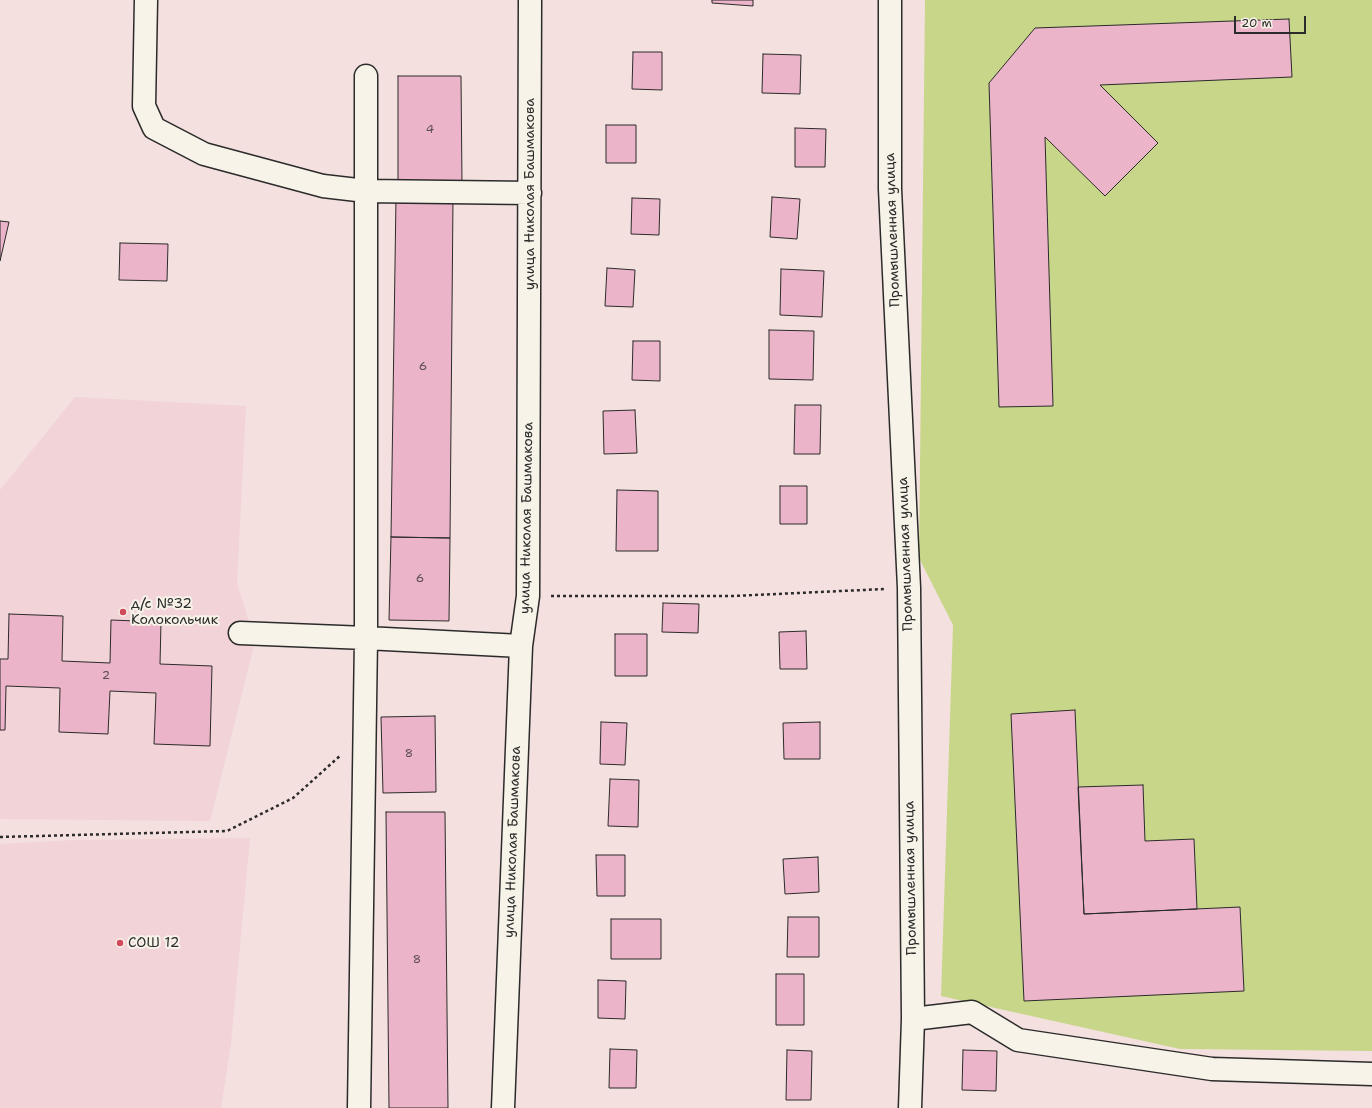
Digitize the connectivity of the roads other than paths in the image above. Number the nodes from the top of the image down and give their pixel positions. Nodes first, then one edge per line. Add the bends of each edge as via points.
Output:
1 (146, 0) edge
2 (530, 0) edge
3 (890, 0) edge
4 (366, 76) dead end
5 (366, 192) junction
6 (530, 194) junction
7 (240, 633) dead end
8 (366, 638) junction
9 (521, 646) junction
10 (913, 1019) junction
11 (1372, 1074) edge
12 (359, 1108) edge
13 (503, 1108) edge
14 (910, 1108) edge

1 - 5 street via 144,106 154,128 204,154 323,186
2 - 6 street, улица Николая Башмакова
3 - 10 street, Промышленная улица via 890,189 908,588
4 - 5 street
5 - 6 street
5 - 8 street
6 - 9 street, улица Николая Башмакова via 528,596
7 - 8 street
8 - 9 street
8 - 12 street
9 - 13 street, улица Николая Башмакова
10 - 11 street via 972,1012 1018,1040 1212,1069
10 - 14 street, Промышленная улица

